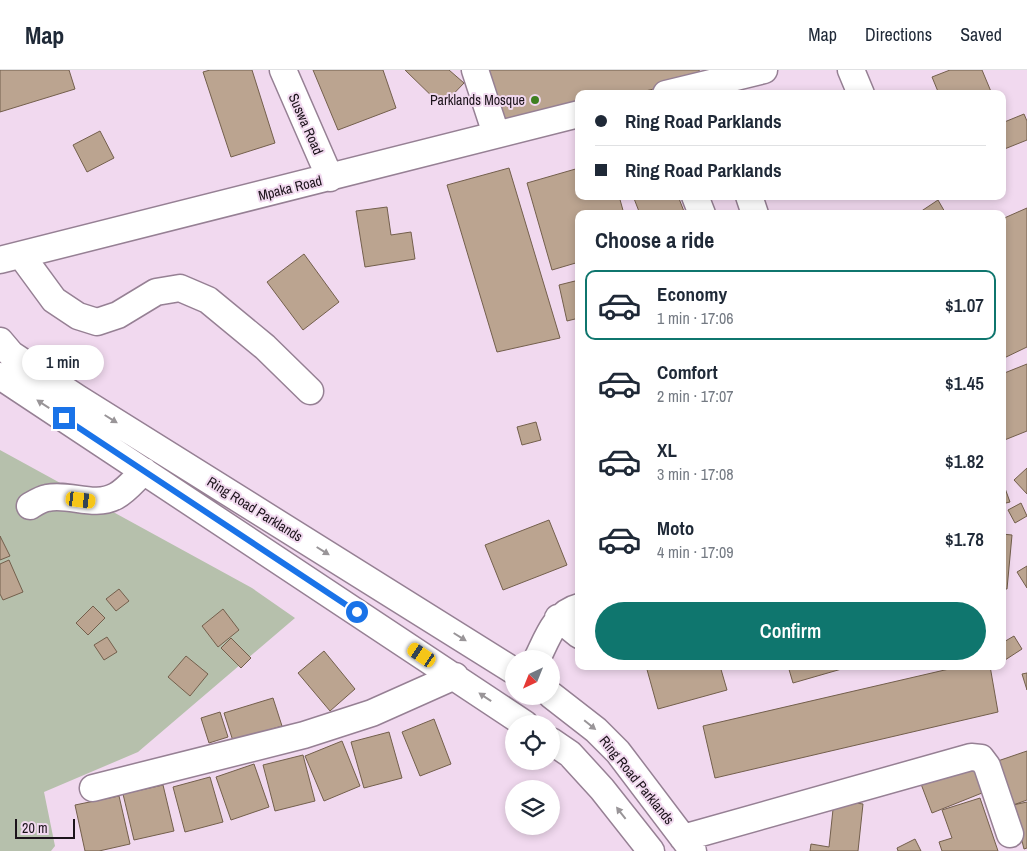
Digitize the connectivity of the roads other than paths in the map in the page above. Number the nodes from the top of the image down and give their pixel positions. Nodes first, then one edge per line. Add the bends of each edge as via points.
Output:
1 (282, 70) edge
2 (474, 70) edge
3 (764, 70) edge
4 (850, 70) edge
5 (719, 81) edge
6 (682, 90) edge
7 (859, 90) edge
8 (575, 115) edge
9 (496, 134) junction
10 (330, 178) junction
11 (11, 257) edge
12 (3, 359) edge
13 (310, 391) dead end
14 (144, 471) junction
15 (30, 506) dead end
16 (569, 612) edge
17 (575, 626) edge
18 (543, 650) edge
19 (505, 665) edge
20 (454, 676) junction
21 (560, 702) edge
22 (512, 715) edge
23 (560, 747) edge
24 (92, 788) dead end
25 (1010, 834) dead end
26 (688, 844) edge
27 (651, 851) edge

1 - 10 street, Suswa Road
2 - 9 street
3 - 5 street
4 - 7 street
5 - 6 street
8 - 9 street, Mpaka Road
9 - 10 street, Mpaka Road
10 - 11 street, Mpaka Road
11 - 13 street via 54,300 78,316 97,322 118,315 156,292 180,288 208,300 265,347
14 -> 12 street, Ring Road Parklands
12 -> 19 street, Ring Road Parklands via 79,398
14 - 15 street via 120,494 100,502 48,497
14 - 20 street, Ring Road Parklands
16 - 17 street
16 - 18 street
22 -> 20 street, Ring Road Parklands
20 - 24 street via 372,713 304,735
21 -> 26 street, Ring Road Parklands via 618,752
27 -> 23 street via 602,789
25 - 26 street via 987,766 981,758 971,757

